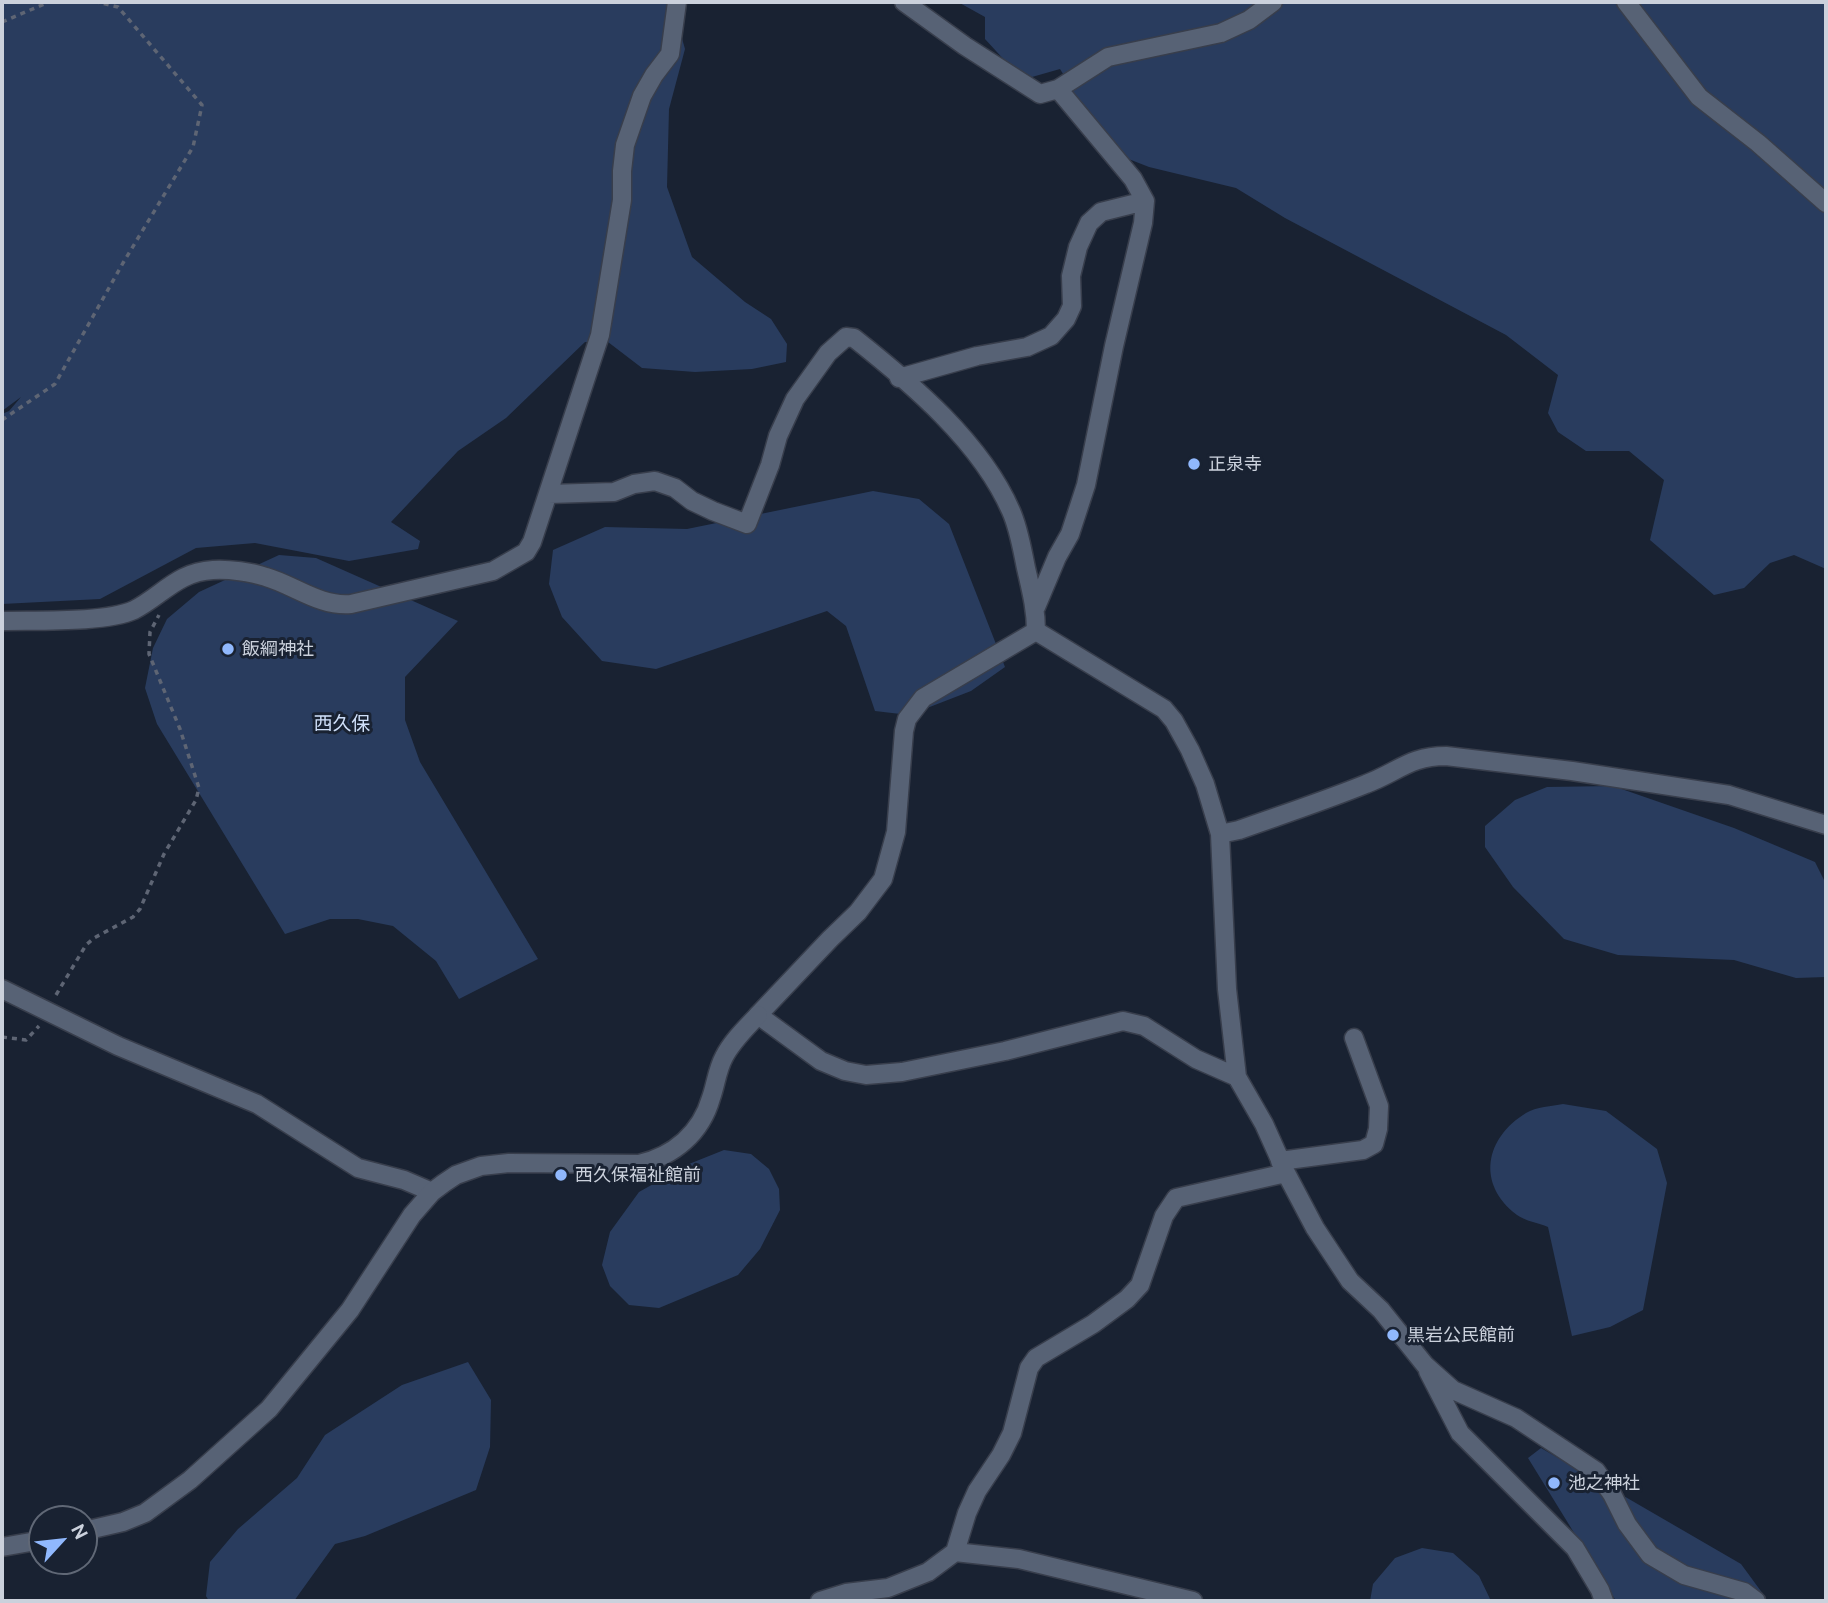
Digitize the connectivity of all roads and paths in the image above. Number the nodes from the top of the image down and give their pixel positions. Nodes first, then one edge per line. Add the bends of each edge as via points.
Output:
1 (49, 2) edge
2 (97, 2) edge
3 (122, 2) edge
4 (677, 2) edge
5 (904, 2) edge
6 (1273, 2) edge
7 (1626, 2) edge
8 (118, 7) junction
9 (2, 22) edge
10 (1058, 89) junction
11 (1145, 201) junction
12 (1826, 203) edge
13 (900, 378) junction
14 (2, 420) edge
15 (549, 494) junction
16 (164, 607) dead end
17 (1036, 607) junction
18 (2, 621) edge
19 (1036, 631) junction
20 (1826, 825) edge
21 (1220, 834) junction
22 (2, 989) edge
23 (49, 1014) junction
24 (758, 1015) junction
25 (2, 1037) edge
26 (1354, 1038) dead end
27 (1237, 1077) junction
28 (1283, 1167) junction
29 (432, 1192) junction
30 (1425, 1365) junction
31 (98, 1528) edge
32 (28, 1542) edge
33 (2, 1547) edge
34 (955, 1552) junction
35 (820, 1601) edge
36 (1193, 1601) edge
37 (1604, 1601) edge
38 (1756, 1601) edge

1 - 9 path
2 - 8 path
3 - 8 path
4 - 15 street via 670,54 642,96 625,145 622,201 600,335
5 - 10 street via 1040,94
6 - 10 street via 1221,33 1108,57
7 - 12 street via 1699,97
8 - 14 path via 202,105 192,147 55,383
10 - 11 street via 1133,179
11 - 13 street via 1101,212 1089,223 1077,247 1071,276 1072,306 1051,337
11 - 17 street via 1086,485 1070,534
13 - 15 street via 854,338 839,341 786,416 747,524 655,481 614,492
13 - 17 street via 950,425 993,479 1016,525
15 - 18 street via 533,542 515,560 493,571 351,604 327,602 265,576 217,569 188,575 135,609 112,617
16 - 23 path via 150,632 149,654 199,788 196,800 134,918 86,945
17 - 19 street
19 - 21 street via 1164,709 1190,750
19 - 24 street via 935,689 914,708 904,731 896,832 883,878 858,912
20 - 21 street via 1729,795 1572,771 1428,756 1369,783
21 - 27 street via 1227,989
22 - 23 street
23 - 25 path via 26,1040
23 - 29 street via 257,1104 358,1168
24 - 27 street via 821,1061 866,1075 1005,1051 1123,1021 1144,1026 1196,1059
24 - 29 street via 725,1055 703,1120 671,1153 639,1164 481,1166 456,1175
26 - 28 street via 1379,1106 1374,1144
27 - 28 street
28 - 30 street via 1350,1281 1381,1310
28 - 34 street via 1176,1198 1140,1285 1093,1324 1036,1359 1029,1368 1012,1433 977,1491
29 - 31 street via 349,1310 269,1409 190,1480 145,1513
30 - 37 street via 1460,1433 1575,1548
30 - 38 street via 1453,1390 1516,1418 1596,1471 1650,1555 1684,1575 1744,1592
32 - 33 street
34 - 35 street via 928,1572 888,1588
34 - 36 street via 1019,1559

